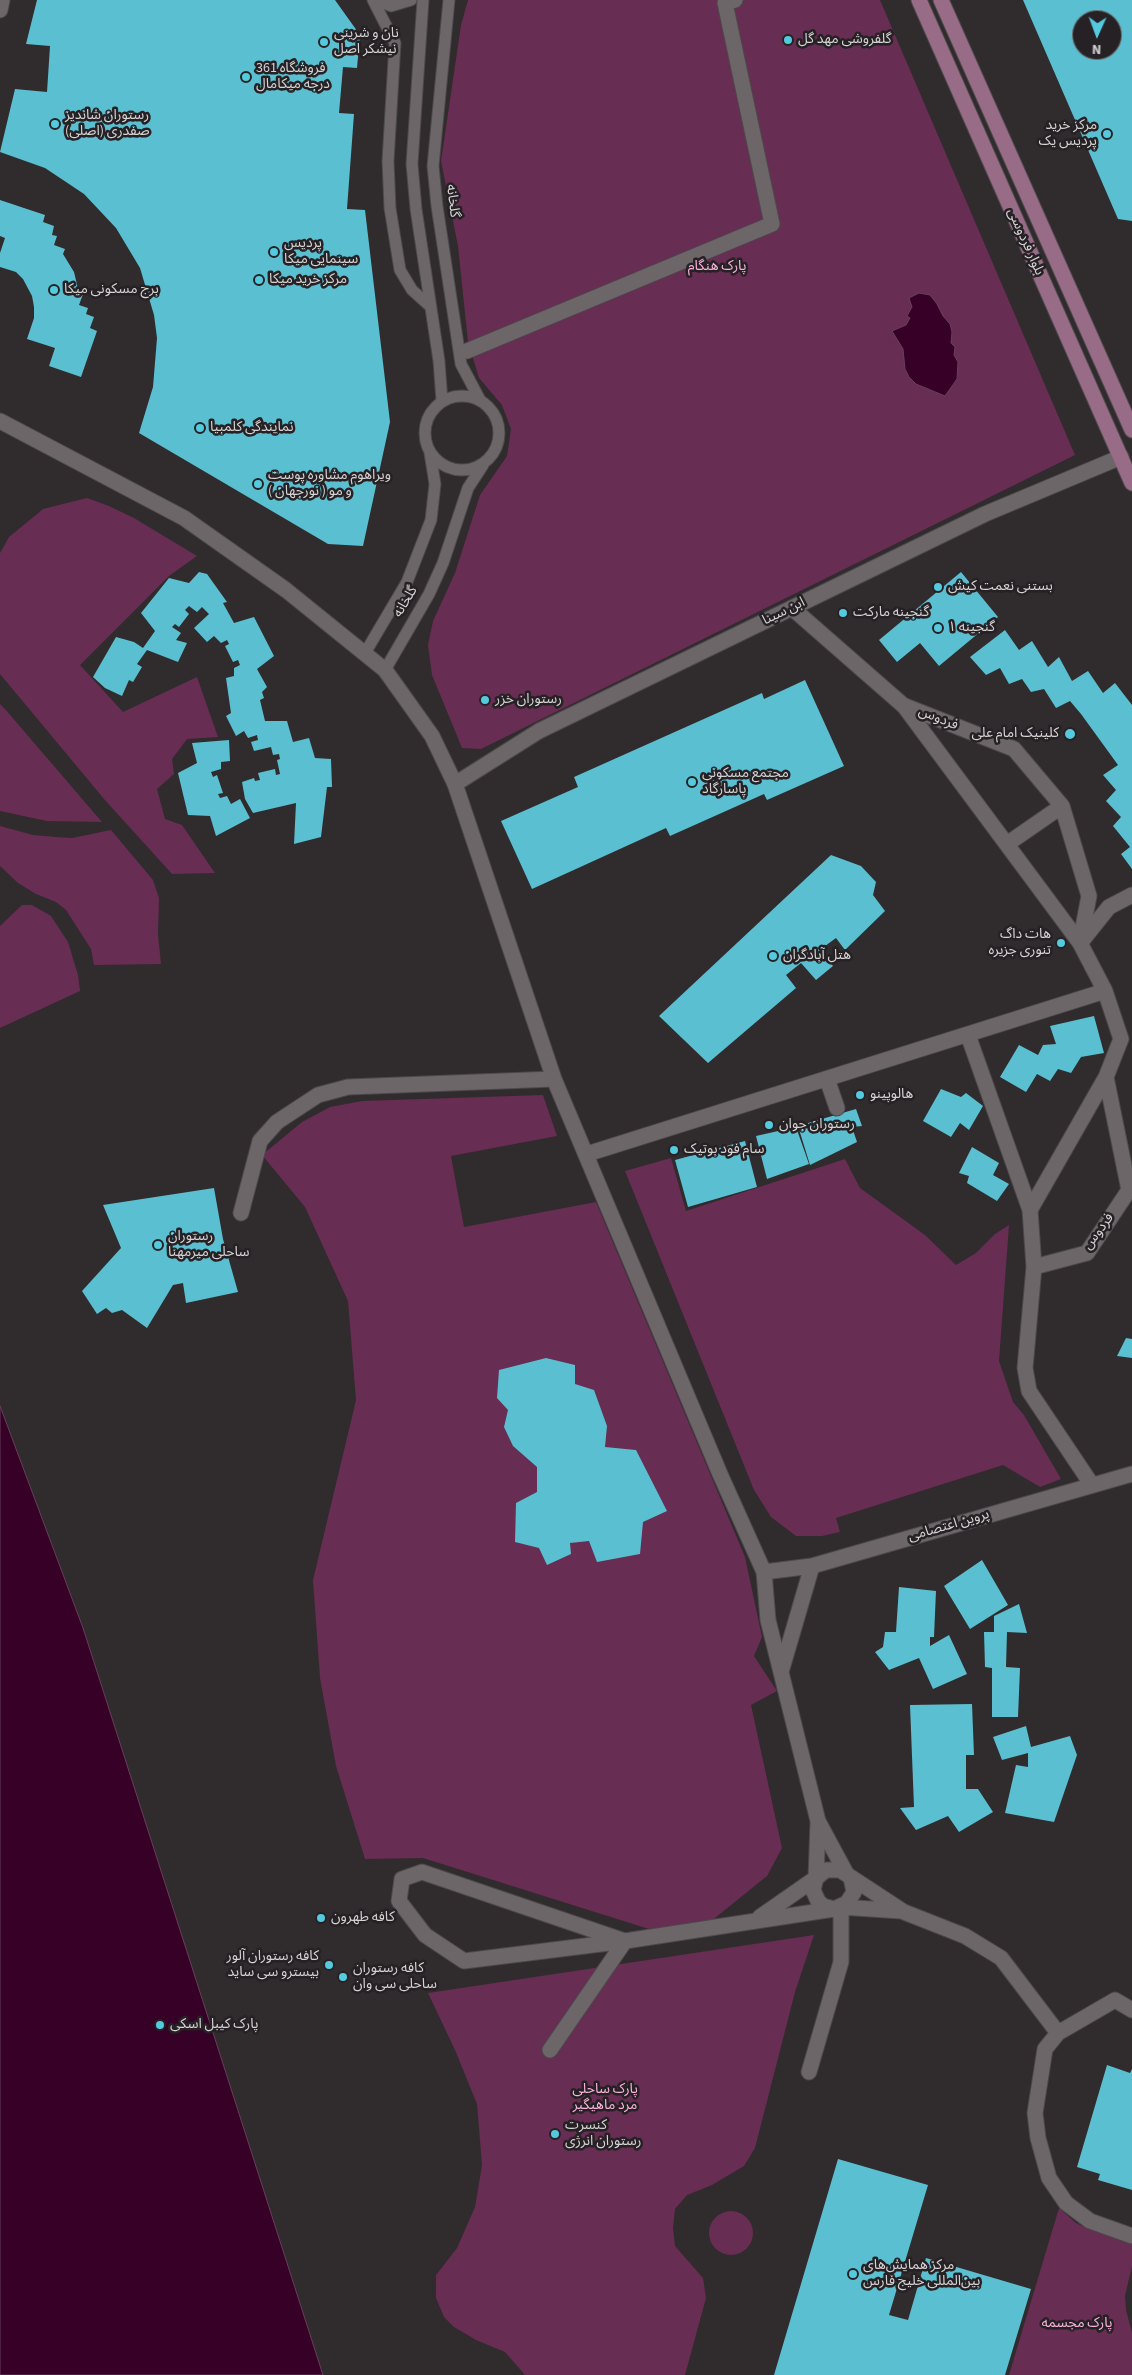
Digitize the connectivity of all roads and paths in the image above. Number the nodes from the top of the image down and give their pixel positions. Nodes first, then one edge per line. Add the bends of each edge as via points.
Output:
1 (2, 0) edge
2 (374, 0) edge
3 (412, 0) edge
4 (423, 0) edge
5 (449, 0) edge
6 (735, 0) edge
7 (919, 0) edge
8 (942, 0) edge
9 (0, 10) edge
10 (431, 307) junction
11 (467, 351) dead end
12 (480, 400) junction
13 (442, 401) junction
14 (0, 420) edge
15 (1132, 430) edge
16 (430, 453) junction
17 (1126, 454) edge
18 (483, 465) junction
19 (1132, 482) edge
20 (792, 608) junction
21 (365, 653) junction
22 (385, 670) junction
23 (904, 706) junction
24 (455, 784) junction
25 (1062, 806) junction
26 (1007, 844) junction
27 (1132, 895) edge
28 (1080, 943) junction
29 (1105, 992) junction
30 (968, 1035) junction
31 (1126, 1040) edge
32 (1106, 1077) junction
33 (554, 1079) junction
34 (827, 1079) junction
35 (837, 1108) dead end
36 (587, 1154) junction
37 (1030, 1210) junction
38 (241, 1213) dead end
39 (1034, 1267) junction
40 (1132, 1474) edge
41 (1092, 1485) junction
42 (812, 1566) junction
43 (764, 1572) junction
44 (781, 1673) junction
45 (818, 1822) junction
46 (848, 1876) junction
47 (816, 1878) junction
48 (838, 1908) junction
49 (904, 1912) junction
50 (756, 1919) junction
51 (624, 1941) junction
52 (1132, 2010) edge
53 (1058, 2033) junction
54 (550, 2050) dead end
55 (809, 2072) dead end
56 (1132, 2236) edge

1 - 9 street
2 - 3 lane via 391,6
2 - 10 lane via 396,42 388,161 390,208 400,270 412,290
4 - 10 lane via 412,164
5 - 12 lane, گلخانه via 433,166 461,364
6 - 11 street via 725,3 772,224
7 - 17 main road, بلوار فردوسی
8 - 15 main road, بلوار فردوسی
10 - 13 lane
12 - 13 lane via 460,395
12 - 18 lane via 494,413 500,431 496,450
13 - 16 lane via 429,416 424,435
14 - 21 street via 184,518 286,590
16 - 18 lane via 454,469 464,471
16 - 21 lane, گلخانه via 435,484 431,520 407,582
17 - 19 main road, بلوار فردوسی
17 - 20 street, ابن سینا via 985,514
18 - 22 lane, گلخانه via 468,488 429,594
20 - 23 street, فردوس
20 - 24 street, ابن سینا via 539,731
21 - 22 street
22 - 24 street via 432,736
23 - 25 street, فردوس via 1014,749
23 - 26 street, فردوس
24 - 33 street
25 - 26 street
25 - 28 street, فردوس via 1089,896
26 - 28 street, فردوس
27 - 28 street via 1110,907
28 - 29 street, فردوس
29 - 30 street
29 - 31 street, فردوس
30 - 34 street
30 - 37 street
31 - 32 street, فردوس
32 - 37 street, فردوس
32 - 39 street, فردوس via 1129,1190 1087,1252
33 - 36 street
33 - 38 street via 348,1087 318,1095 277,1122 260,1141
34 - 35 street
34 - 36 street
36 - 43 street
37 - 39 street
39 - 41 street via 1025,1368 1029,1391
40 - 41 street, پروین اعتصامی
41 - 42 street, پروین اعتصامی
42 - 43 street, پروین اعتصامی
42 - 44 street
43 - 44 street via 768,1620
44 - 45 street
45 - 46 street
45 - 47 street
46 - 47 street via 833,1869
46 - 48 street via 854,1892
46 - 49 street
47 - 48 street via 815,1896 823,1906
47 - 50 street
48 - 49 street
48 - 50 street
48 - 55 street via 841,1962
49 - 53 street via 965,1936 1001,1958
50 - 51 street
51 - 51 street via 422,1872 402,1879 399,1901 425,1935 464,1961
51 - 54 street
52 - 53 street via 1115,2000
53 - 56 street via 1045,2049 1035,2113 1049,2178 1066,2203 1090,2221

